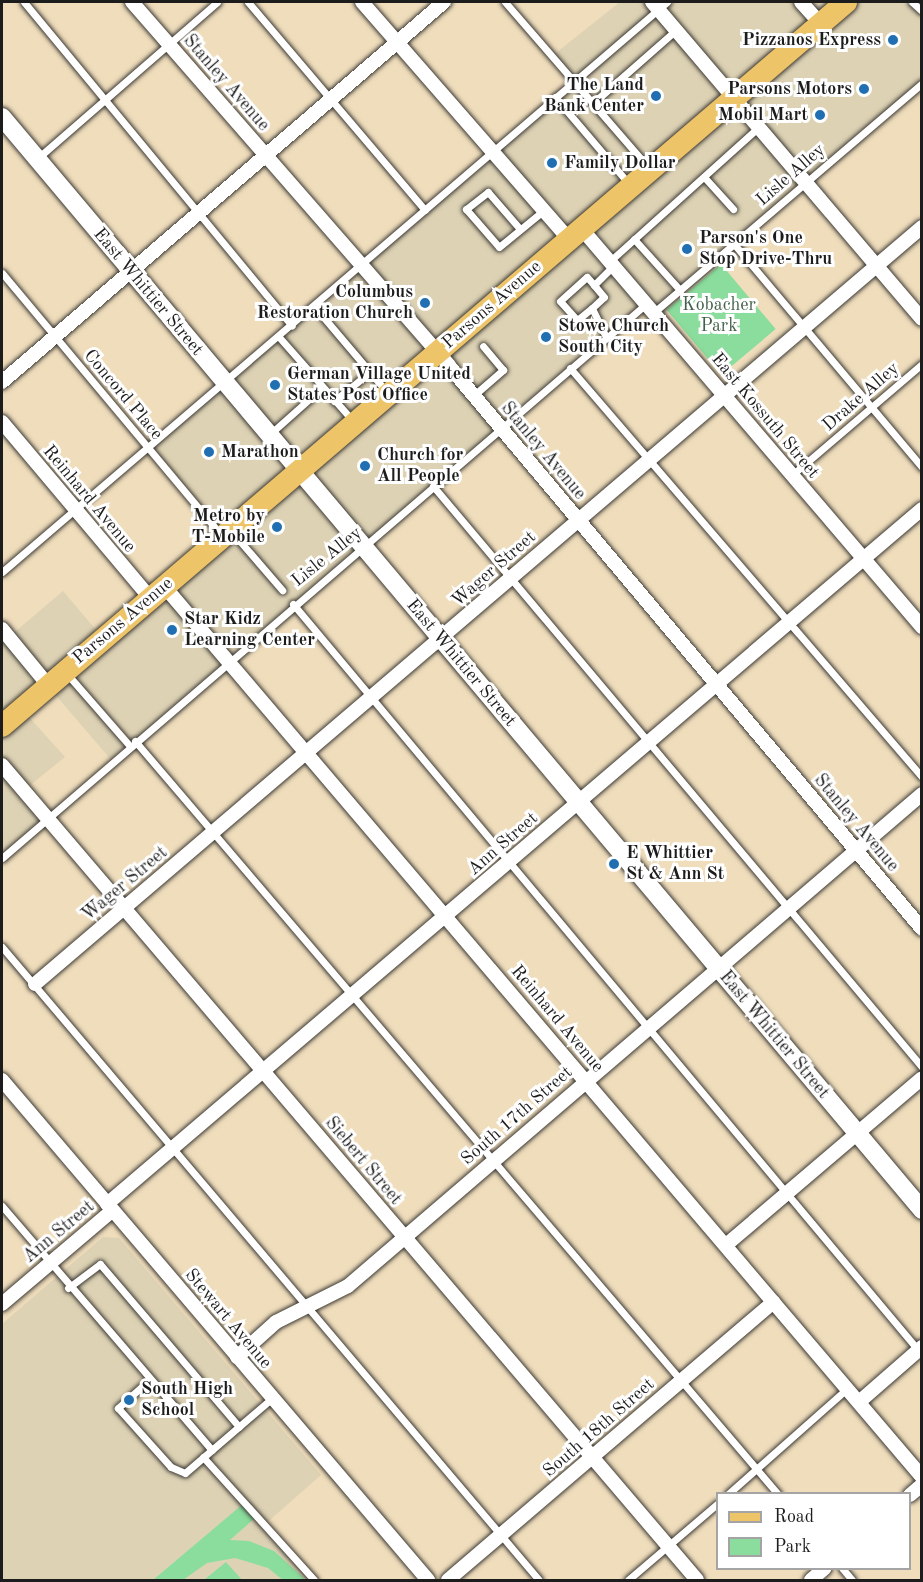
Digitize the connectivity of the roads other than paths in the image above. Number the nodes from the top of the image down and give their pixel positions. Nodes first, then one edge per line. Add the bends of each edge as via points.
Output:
1 (24, 2) edge
2 (132, 2) edge
3 (217, 2) edge
4 (248, 2) edge
5 (362, 2) edge
6 (444, 2) edge
7 (506, 2) edge
8 (801, 2) edge
9 (846, 2) edge
10 (912, 2) edge
11 (659, 4) edge
12 (921, 11) edge
13 (820, 23) junction
14 (676, 30) junction
15 (397, 42) junction
16 (168, 44) junction
17 (574, 82) junction
18 (921, 83) edge
19 (734, 97) junction
20 (555, 98) junction
21 (106, 99) junction
22 (332, 99) junction
23 (593, 103) junction
24 (2, 117) edge
25 (759, 127) junction
26 (493, 151) junction
27 (265, 157) junction
28 (37, 159) junction
29 (650, 169) junction
30 (705, 178) junction
31 (806, 183) junction
32 (631, 186) junction
33 (733, 209) dead end
34 (425, 210) junction
35 (544, 210) junction
36 (199, 213) junction
37 (921, 227) edge
38 (520, 229) junction
39 (575, 234) junction
40 (634, 239) junction
41 (734, 244) junction
42 (612, 263) junction
43 (876, 266) junction
44 (360, 267) junction
45 (131, 270) junction
46 (2, 273) edge
47 (594, 285) junction
48 (680, 290) junction
49 (314, 306) junction
50 (592, 308) junction
51 (650, 309) junction
52 (921, 319) edge
53 (292, 326) junction
54 (803, 328) junction
55 (55, 336) junction
56 (279, 337) junction
57 (606, 337) junction
58 (483, 346) dead end
59 (436, 353) junction
60 (921, 364) edge
61 (570, 368) junction
62 (370, 372) junction
63 (2, 382) edge
64 (225, 384) junction
65 (316, 393) dead end
66 (388, 394) junction
67 (725, 395) junction
68 (473, 396) junction
69 (334, 401) junction
70 (870, 408) junction
71 (2, 422) edge
72 (355, 423) junction
73 (500, 428) junction
74 (268, 436) junction
75 (149, 448) junction
76 (648, 460) junction
77 (921, 467) edge
78 (298, 471) junction
79 (792, 476) junction
80 (433, 486) junction
81 (921, 509) edge
82 (76, 511) junction
83 (579, 520) junction
84 (226, 533) junction
85 (364, 547) junction
86 (864, 558) junction
87 (2, 572) edge
88 (510, 579) junction
89 (282, 590) dead end
90 (157, 592) junction
91 (293, 604) junction
92 (788, 623) junction
93 (921, 627) edge
94 (2, 629) edge
95 (440, 638) junction
96 (227, 661) junction
97 (56, 678) junction
98 (716, 685) junction
99 (370, 698) junction
100 (2, 726) edge
101 (649, 743) junction
102 (133, 744) junction
103 (307, 753) junction
104 (2, 765) edge
105 (921, 777) edge
106 (921, 794) edge
107 (579, 803) junction
108 (46, 818) junction
109 (214, 831) junction
110 (855, 850) junction
111 (2, 858) edge
112 (508, 863) junction
113 (125, 908) junction
114 (787, 908) junction
115 (447, 916) junction
116 (921, 929) edge
117 (2, 947) edge
118 (718, 968) junction
119 (36, 984) junction
120 (354, 995) junction
121 (647, 1028) junction
122 (921, 1067) edge
123 (265, 1071) junction
124 (921, 1078) edge
125 (2, 1080) edge
126 (585, 1081) junction
127 (857, 1133) junction
128 (173, 1149) junction
129 (495, 1159) junction
130 (786, 1193) junction
131 (2, 1206) edge
132 (110, 1207) junction
133 (921, 1210) edge
134 (404, 1237) junction
135 (726, 1245) junction
136 (50, 1263) junction
137 (68, 1288) junction
138 (773, 1302) junction
139 (2, 1304) edge
140 (306, 1308) junction
141 (920, 1349) edge
142 (237, 1357) junction
143 (149, 1380) junction
144 (682, 1380) junction
145 (848, 1388) junction
146 (271, 1399) junction
147 (859, 1402) junction
148 (239, 1427) junction
149 (212, 1450) junction
150 (204, 1457) junction
151 (592, 1457) junction
152 (758, 1469) junction
153 (921, 1477) edge
154 (730, 1492) edge
155 (776, 1492) edge
156 (716, 1504) edge
157 (501, 1536) junction
158 (667, 1546) junction
159 (824, 1570) edge
160 (314, 1581) edge
161 (428, 1581) edge
162 (448, 1581) edge
163 (539, 1581) edge
164 (628, 1581) edge
165 (697, 1581) edge
166 (811, 1581) edge

1 - 21 lane
2 - 16 street, Stanley Avenue
3 - 16 lane
4 - 22 lane
5 - 15 street, East Kossuth Street
6 - 15 street
7 - 17 lane
8 - 13 street
9 - 13 main road, Parsons Avenue
10 - 12 lane
11 - 14 street
11 - 17 lane
13 - 19 main road, Parsons Avenue
14 - 19 street
14 - 23 lane
15 - 22 street
15 - 26 street, East Kossuth Street
16 - 21 lane
16 - 27 street, Stanley Avenue
17 - 20 lane
17 - 23 lane
18 - 31 lane, Lisle Alley
19 - 25 street
19 - 29 main road, Parsons Avenue
20 - 26 lane
20 - 32 lane
21 - 28 lane
21 - 36 lane
22 - 27 street
22 - 34 lane
23 - 29 lane
24 - 28 street, East Whittier Street
25 - 30 lane
25 - 31 street
26 - 34 lane
26 - 35 street, East Kossuth Street
27 - 36 street
27 - 44 street, Stanley Avenue
28 - 45 street, East Whittier Street
29 - 32 main road, Parsons Avenue
30 - 33 lane
30 - 40 lane
31 - 41 lane, Lisle Alley
31 - 43 street
32 - 39 main road, Parsons Avenue
34 - 44 lane
35 - 38 lane
35 - 39 street, East Kossuth Street
36 - 45 street
36 - 53 lane
37 - 43 street, Wager Street
38 - 38 lane via 499,247 466,209 488,192
39 - 42 street, East Kossuth Street
39 - 59 main road, Parsons Avenue
40 - 42 lane
40 - 48 lane
41 - 48 lane, Lisle Alley
41 - 54 lane
42 - 47 lane
42 - 51 street, East Kossuth Street
43 - 52 street
43 - 54 street, Wager Street
44 - 49 lane
44 - 59 street, Stanley Avenue
45 - 55 street
45 - 64 street, East Whittier Street
46 - 55 lane, Concord Place
47 - 50 lane via 604,297
47 - 50 lane via 587,277 560,301 577,320
48 - 51 lane, Lisle Alley
49 - 53 lane
49 - 62 lane
50 - 57 lane
51 - 57 lane, Lisle Alley
51 - 67 street, East Kossuth Street
53 - 56 lane
54 - 67 street, Wager Street
54 - 70 lane
55 - 63 street
55 - 75 lane, Concord Place
56 - 64 lane
56 - 69 lane
57 - 61 lane, Lisle Alley
58 - 68 lane via 503,370
59 - 66 main road, Parsons Avenue
59 - 68 street, Stanley Avenue
60 - 70 lane, Drake Alley
61 - 73 lane, Lisle Alley
61 - 76 lane
62 - 66 lane
62 - 69 lane
64 - 74 street, East Whittier Street
64 - 75 lane
65 - 74 lane
66 - 72 main road, Parsons Avenue
67 - 76 street, Wager Street
67 - 79 street, East Kossuth Street
68 - 73 street, Stanley Avenue
69 - 72 lane
70 - 77 lane
70 - 79 lane, Drake Alley
71 - 82 street, Reinhard Avenue
72 - 78 main road, Parsons Avenue
73 - 80 lane, Lisle Alley
73 - 83 street, Stanley Avenue
74 - 78 street, East Whittier Street
75 - 82 lane
75 - 84 lane, Concord Place
76 - 83 street, Wager Street
76 - 92 lane
78 - 84 main road, Parsons Avenue
78 - 85 street, East Whittier Street
79 - 86 street, East Kossuth Street
80 - 85 lane, Lisle Alley
80 - 88 lane
81 - 86 street, Ann Street
82 - 87 lane
82 - 90 street, Reinhard Avenue
83 - 88 street, Wager Street
83 - 98 street, Stanley Avenue
84 - 89 lane, Concord Place
84 - 90 main road, Parsons Avenue
85 - 91 lane, Lisle Alley
85 - 95 street, East Whittier Street
86 - 92 street, Ann Street
86 - 93 street, East Kossuth Street
88 - 95 street, Wager Street
88 - 101 lane
90 - 96 street, Reinhard Avenue
90 - 97 main road, Parsons Avenue
91 - 96 lane, Lisle Alley
91 - 99 lane
92 - 98 street, Ann Street
92 - 105 lane
94 - 97 street
95 - 99 street, Wager Street
95 - 107 street, East Whittier Street
96 - 102 lane, Lisle Alley
96 - 103 street, Reinhard Avenue
97 - 100 main road, Parsons Avenue
97 - 102 lane
98 - 101 street, Ann Street
98 - 110 street, Stanley Avenue
99 - 103 street, Wager Street
99 - 112 lane
101 - 107 street, Ann Street
101 - 114 lane
102 - 108 lane, Lisle Alley
102 - 109 lane
103 - 109 street, Wager Street
103 - 115 street, Reinhard Avenue
104 - 108 street, Siebert Street
106 - 110 street, South 17th Street
107 - 112 street, Ann Street
107 - 118 street, East Whittier Street
108 - 111 lane, Lisle Alley
108 - 113 street, Siebert Street
109 - 113 street, Wager Street
109 - 120 lane
110 - 114 street, South 17th Street
110 - 116 street, Stanley Avenue
112 - 115 street, Ann Street
112 - 121 lane
113 - 119 street, Wager Street
113 - 123 street, Siebert Street
114 - 118 street, South 17th Street
114 - 122 lane
115 - 120 street, Ann Street
115 - 126 street, Reinhard Avenue
117 - 119 lane
118 - 121 street, South 17th Street
118 - 127 street, East Whittier Street
119 - 128 lane
120 - 123 street, Ann Street
120 - 129 lane
121 - 126 street, South 17th Street
121 - 130 lane
123 - 128 street, Ann Street
123 - 134 street, Siebert Street
124 - 127 street
125 - 132 street, Stewart Avenue
126 - 129 street, South 17th Street
126 - 135 street, Reinhard Avenue
127 - 130 street
127 - 133 street, East Whittier Street
128 - 132 street, Ann Street
128 - 140 lane
129 - 134 street, South 17th Street
129 - 144 lane
130 - 135 street
130 - 141 lane
131 - 136 lane
132 - 136 street, Ann Street
132 - 142 street, Stewart Avenue
134 - 140 street, South 17th Street via 348,1286
134 - 151 street, Siebert Street
135 - 138 street, Reinhard Avenue
136 - 137 lane
136 - 139 street, Ann Street
137 - 143 lane
137 - 148 lane via 100,1264
138 - 144 street, South 18th Street
138 - 145 street, Reinhard Avenue
140 - 142 street, South 17th Street via 276,1322
140 - 157 lane
141 - 147 street
142 - 146 street, Stewart Avenue
143 - 149 lane
143 - 150 lane via 118,1408 171,1467 185,1473
144 - 151 street, South 18th Street
144 - 152 lane
145 - 147 street, Reinhard Avenue
145 - 152 lane
146 - 148 lane
146 - 161 street, Stewart Avenue
147 - 153 street, Reinhard Avenue
148 - 149 lane
149 - 150 lane
150 - 160 lane
151 - 157 street, South 18th Street
151 - 158 street, Siebert Street
152 - 154 lane
152 - 155 lane
156 - 158 lane
157 - 162 street, South 18th Street
157 - 163 lane
158 - 164 lane
158 - 165 street, Siebert Street
159 - 166 street

